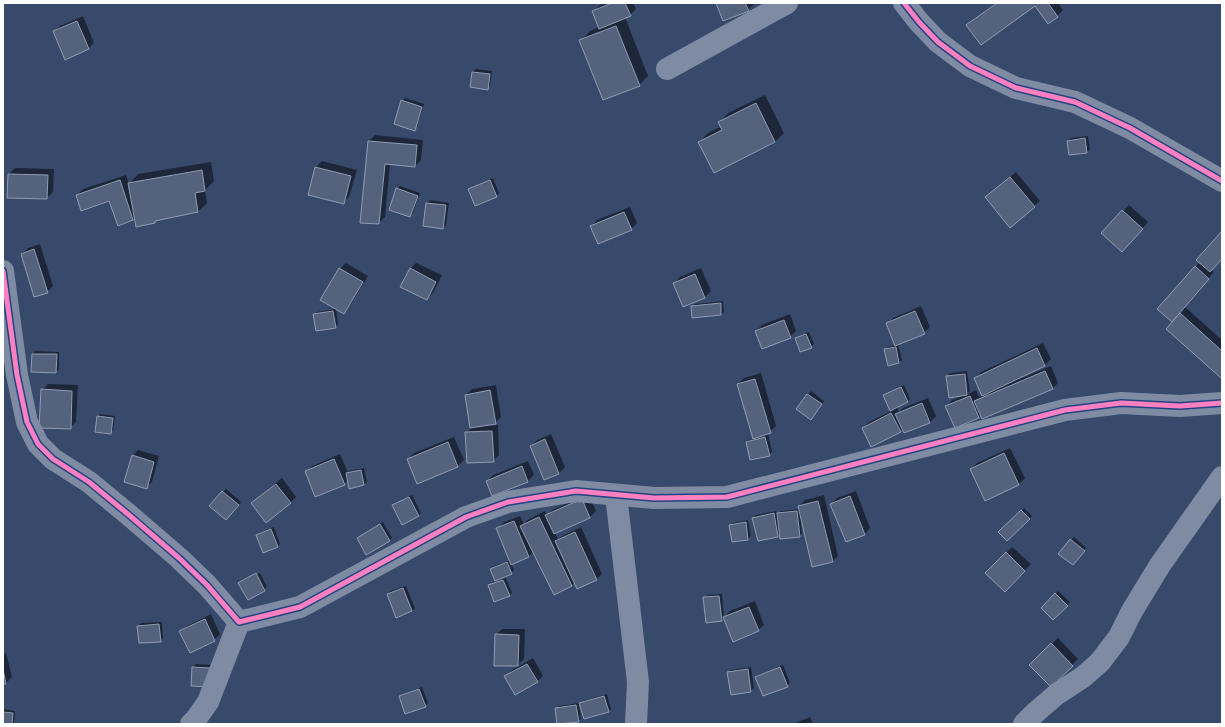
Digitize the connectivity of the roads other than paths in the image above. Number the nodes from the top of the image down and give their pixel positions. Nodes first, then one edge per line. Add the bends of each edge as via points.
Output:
1 (787, 3) edge
2 (904, 3) edge
3 (667, 70) dead end
4 (1222, 181) edge
5 (3, 271) edge
6 (1222, 403) edge
7 (1222, 477) edge
8 (616, 495) junction
9 (239, 622) junction
10 (191, 724) edge
11 (636, 724) edge
12 (1024, 724) edge

1 - 3 street
2 - 4 street via 938,42 970,66 1016,88 1075,102 1130,128
5 - 9 street via 17,375 27,422 38,444 53,459 88,482 129,515 178,558 207,585
6 - 8 street via 1180,406 1121,403 1065,410 728,497 654,498
7 - 12 street via 1160,565 1119,636 1100,662 1057,694
8 - 9 street via 576,491 508,502 466,517 300,607
8 - 11 street via 638,682
9 - 10 street via 208,702

